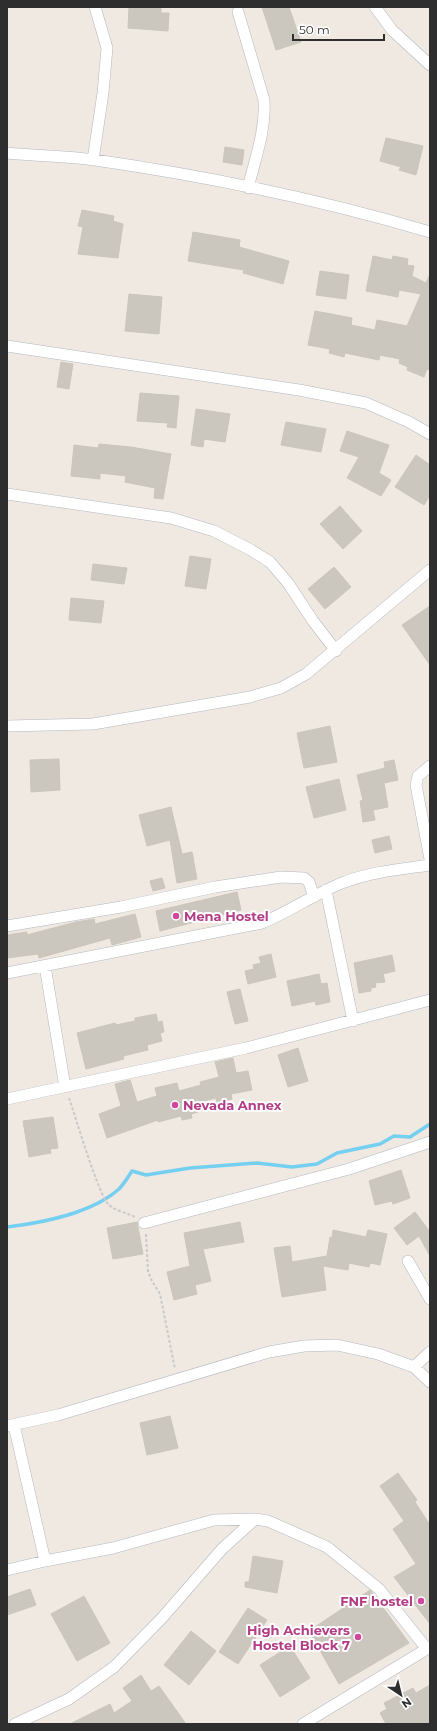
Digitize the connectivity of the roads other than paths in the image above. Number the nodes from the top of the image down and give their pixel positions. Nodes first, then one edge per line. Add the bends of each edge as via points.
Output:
1 (95, 7) edge
2 (375, 7) edge
3 (238, 12) dead end
4 (430, 65) edge
5 (7, 154) edge
6 (94, 160) junction
7 (248, 188) junction
8 (430, 232) edge
9 (7, 346) edge
10 (430, 434) edge
11 (7, 494) edge
12 (430, 570) edge
13 (336, 651) junction
14 (7, 726) edge
15 (430, 766) edge
16 (430, 859) edge
17 (430, 865) edge
18 (326, 890) junction
19 (314, 897) junction
20 (7, 926) edge
21 (45, 966) junction
22 (7, 973) edge
23 (430, 1000) edge
24 (353, 1021) junction
25 (65, 1087) junction
26 (7, 1099) edge
27 (430, 1142) edge
28 (144, 1223) road end
29 (408, 1262) dead end
30 (430, 1299) edge
31 (430, 1352) edge
32 (414, 1367) junction
33 (430, 1382) edge
34 (10, 1426) edge
35 (255, 1519) junction
36 (44, 1561) junction
37 (7, 1570) edge
38 (428, 1648) edge
39 (15, 1724) edge
40 (303, 1724) edge

1 - 6 street via 107,48
2 - 4 street via 392,30
3 - 7 street via 265,111 264,127
5 - 6 street
6 - 7 street
7 - 8 street via 328,205
9 - 10 street via 366,402
11 - 13 street via 171,518 214,531 270,562
12 - 13 street
13 - 14 street via 306,674 281,688 250,698 93,724
15 - 16 street via 418,776 416,785
17 - 18 street via 359,878
18 - 19 street
18 - 24 street
19 - 20 street via 309,882 304,878 281,877 215,886
19 - 21 street via 262,923
21 - 22 street
21 - 25 street
23 - 24 street
24 - 25 street via 246,1048
25 - 26 street
27 - 28 street via 349,1169
29 - 30 street
31 - 32 street
32 - 33 street
32 - 34 street via 378,1354 337,1345 304,1346 269,1352 58,1415
34 - 36 street
35 - 36 street via 214,1520 113,1548
35 - 38 street via 268,1521 327,1547 379,1589
35 - 39 street via 222,1549 162,1618 114,1667 69,1699
36 - 37 street
38 - 40 street

